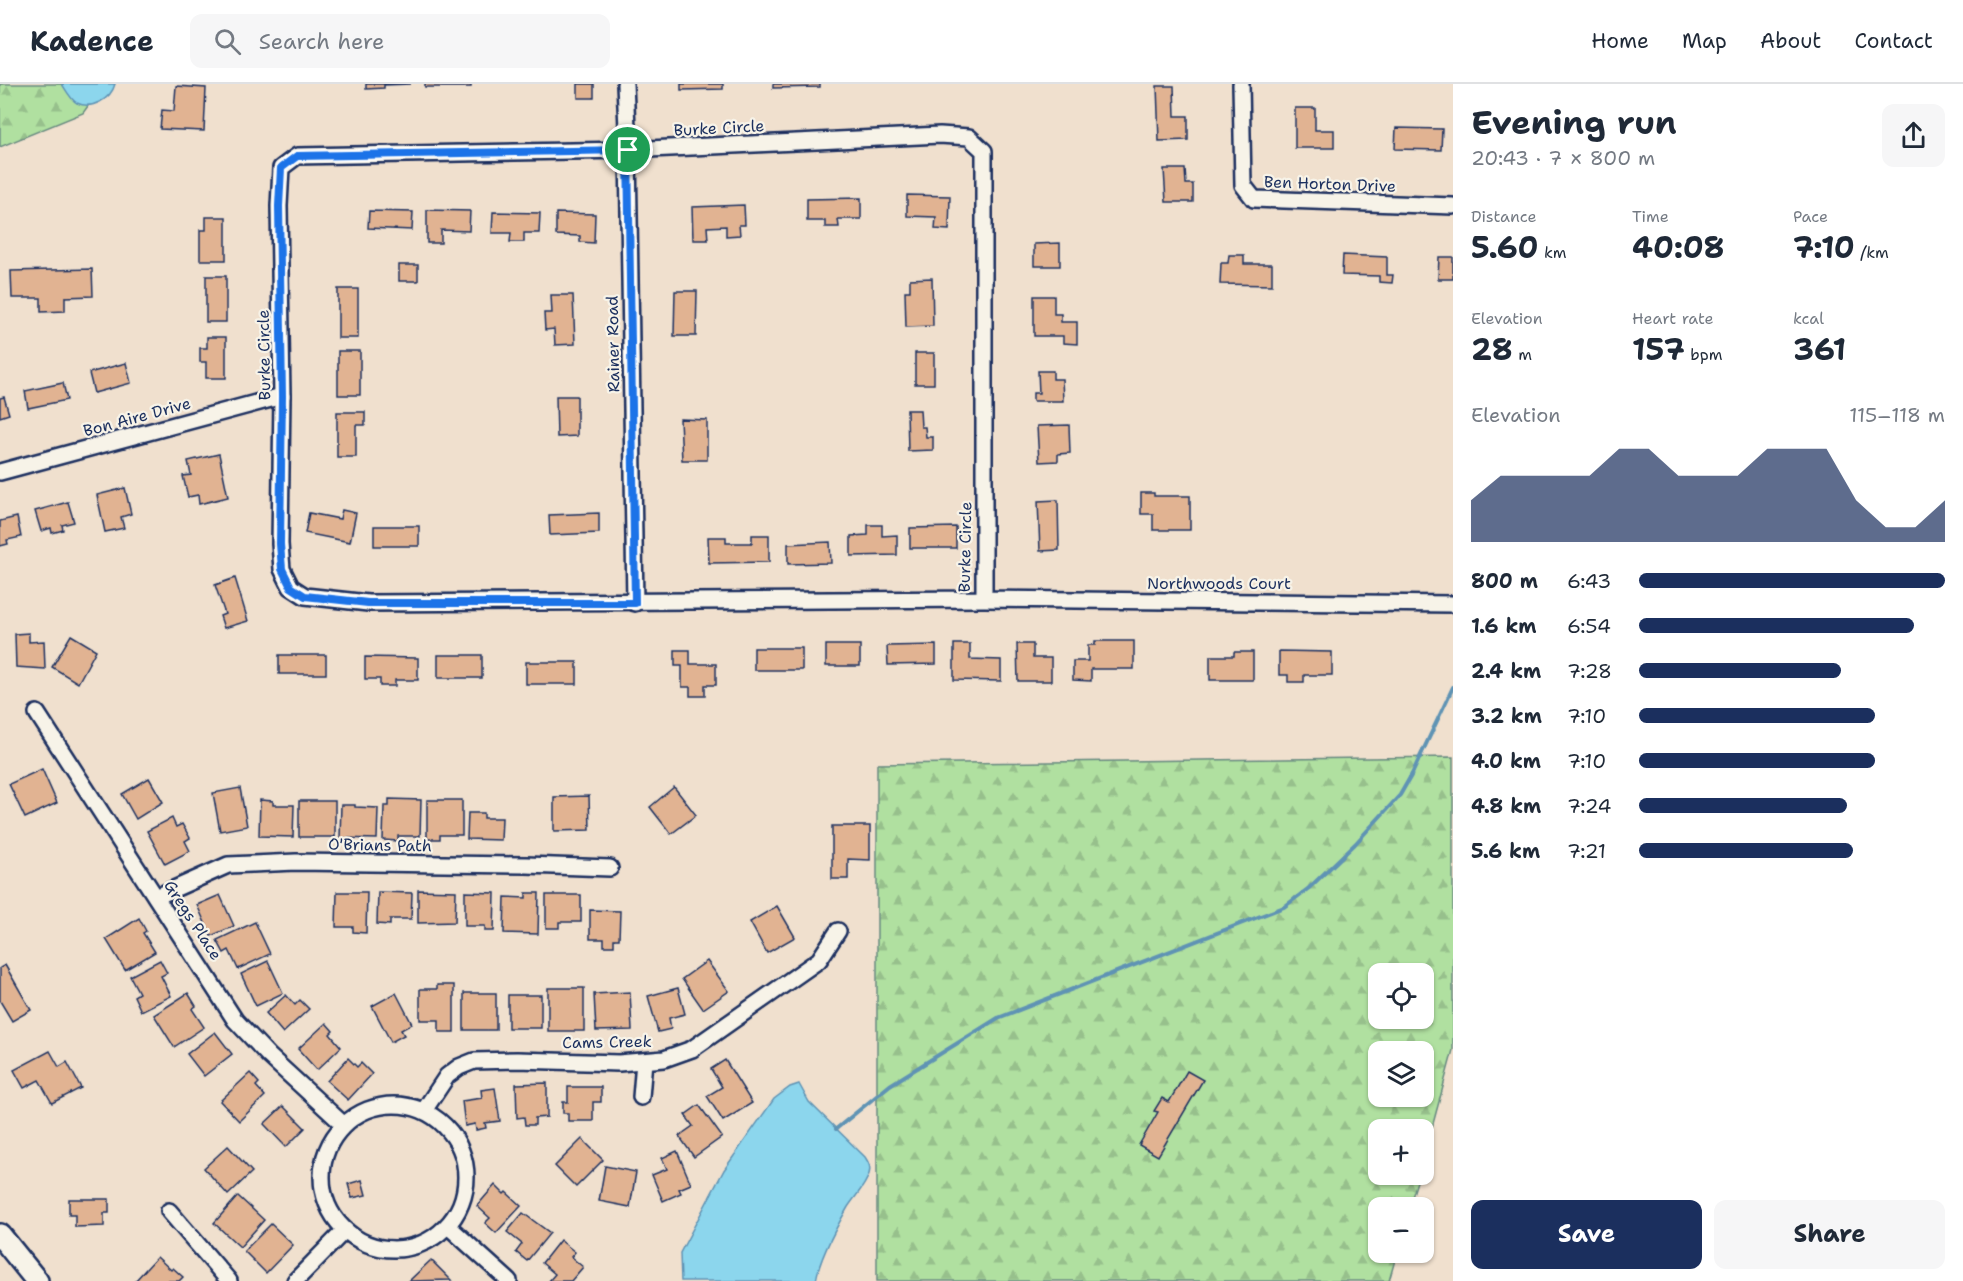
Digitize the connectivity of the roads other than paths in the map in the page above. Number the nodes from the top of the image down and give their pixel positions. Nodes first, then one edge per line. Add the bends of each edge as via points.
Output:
1 (625, 84) edge
2 (1241, 84) edge
3 (628, 150) junction
4 (1453, 206) edge
5 (282, 396) junction
6 (0, 472) edge
7 (984, 599) junction
8 (635, 603) junction
9 (1453, 604) edge
10 (37, 713) dead end
11 (610, 868) dead end
12 (156, 897) junction
13 (838, 931) dead end
14 (644, 1061) junction
15 (641, 1097) dead end
16 (425, 1109) junction
17 (344, 1125) junction
18 (169, 1211) dead end
19 (448, 1226) junction
20 (345, 1230) junction
21 (0, 1235) edge
22 (37, 1281) edge
23 (229, 1281) edge
24 (295, 1281) edge
25 (509, 1281) edge

1 - 3 street, Rainer Road
2 - 4 street, Ben Horton Drive via 1243,185 1254,200
3 - 5 street, Burke Circle via 297,156 281,168
3 - 7 street, Burke Circle via 940,135 969,137 984,151
3 - 8 street, Rainer Road
5 - 6 street, Bon Aire Drive
5 - 8 street, Burke Circle via 282,569 291,587 305,596 368,603
7 - 8 street, Burke Circle
7 - 9 street, Northwoods Court
10 - 12 street, Gregs Place
11 - 12 street, O'Brians Path via 296,862 228,865
12 - 17 street, Gregs Place via 235,1020
13 - 14 street, Cams Creek via 819,960 692,1049
14 - 15 street
14 - 16 street, Cams Creek via 474,1061 447,1076
16 - 17 street via 394,1103 358,1113
16 - 19 street via 446,1125 466,1162 466,1188 460,1208
17 - 20 street via 325,1154 322,1186 328,1206
18 - 23 street
19 - 20 street via 428,1241 399,1249 365,1243
19 - 25 street
20 - 24 street
21 - 22 main road

